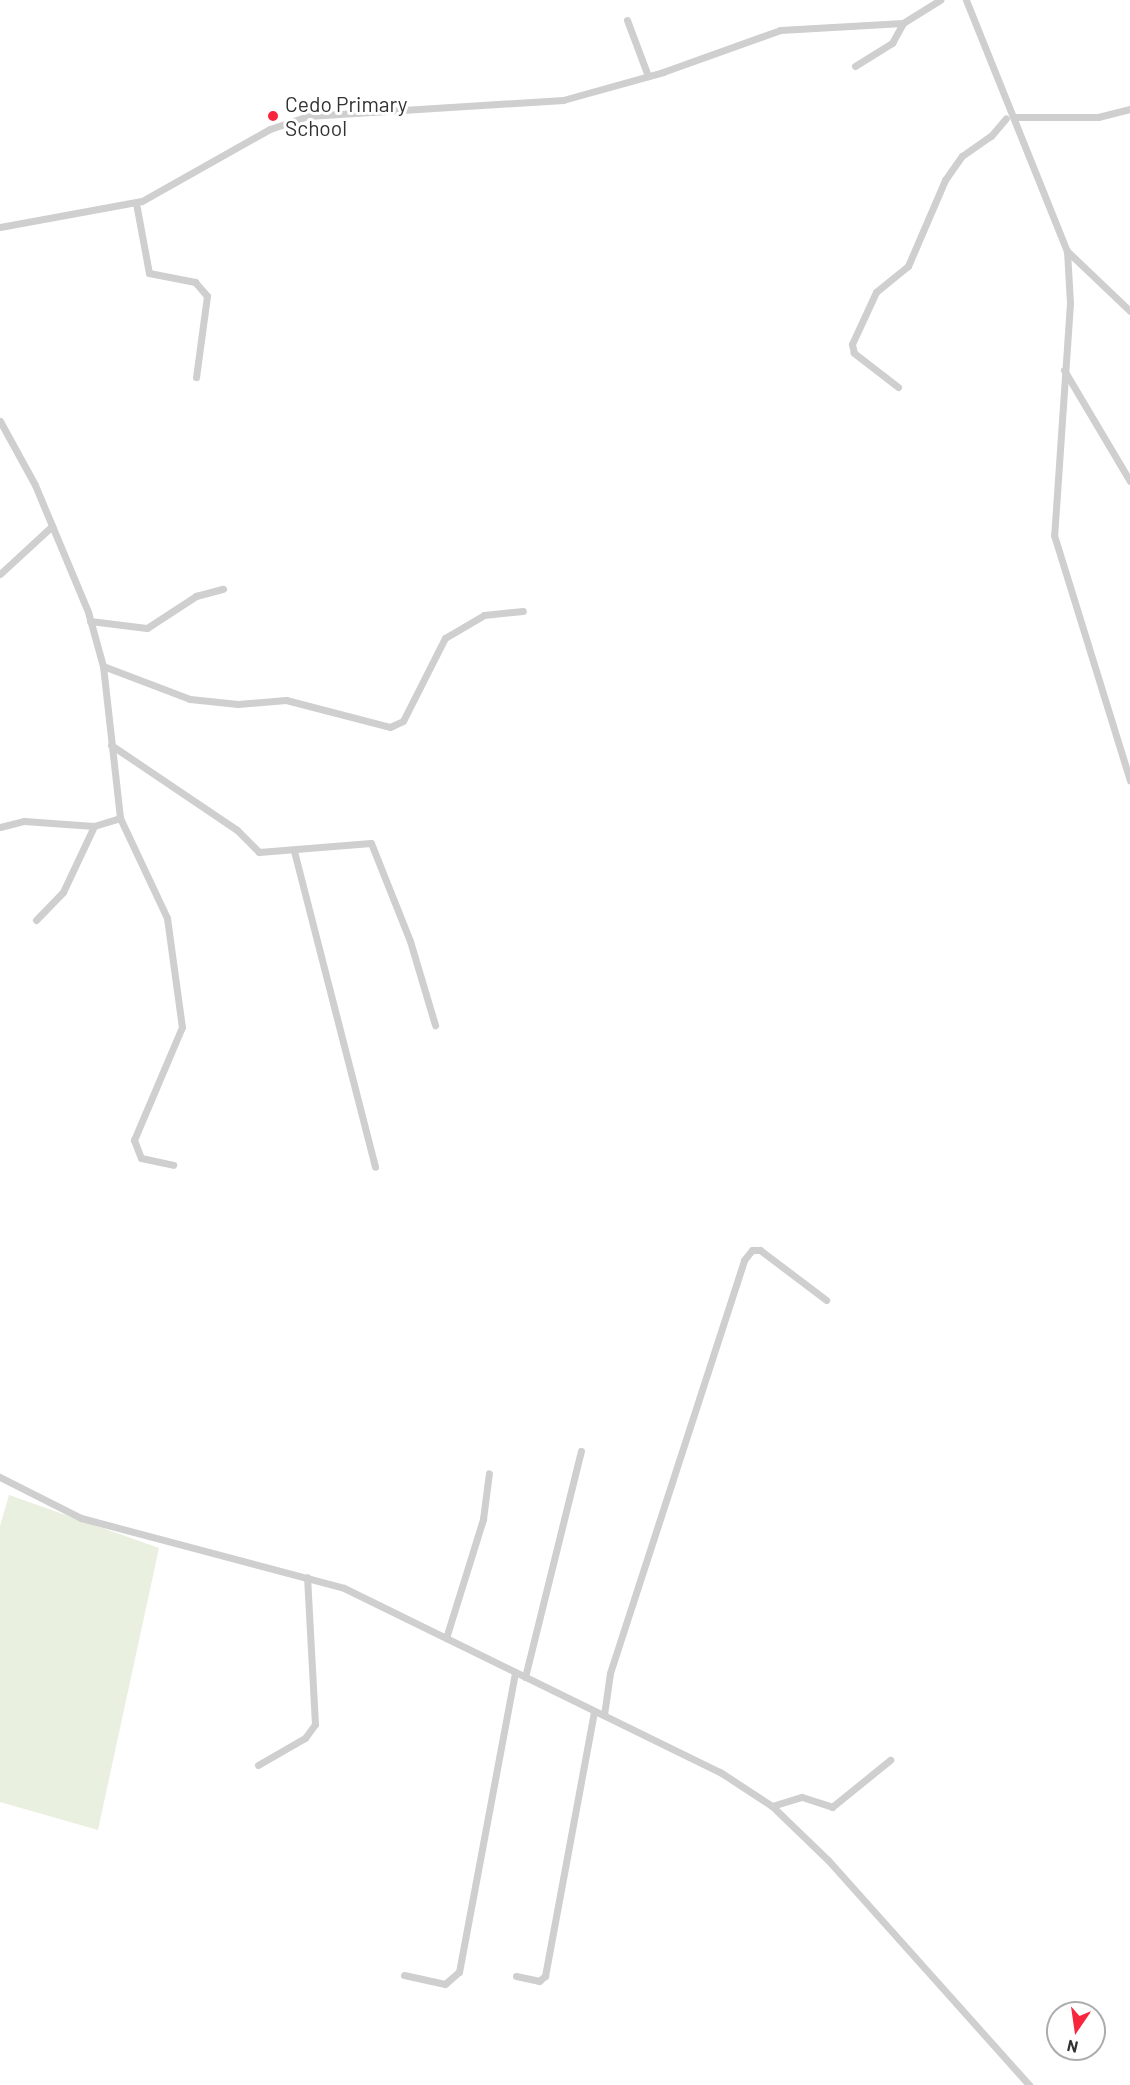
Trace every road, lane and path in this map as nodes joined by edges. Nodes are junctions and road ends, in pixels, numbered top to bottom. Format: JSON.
{"nodes":[{"id":1,"x":940,"y":0,"type":"edge"},
{"id":2,"x":966,"y":0,"type":"edge"},
{"id":3,"x":627,"y":20,"type":"dead end"},
{"id":4,"x":903,"y":22,"type":"junction"},
{"id":5,"x":855,"y":66,"type":"dead end"},
{"id":6,"x":648,"y":76,"type":"junction"},
{"id":7,"x":1130,"y":109,"type":"edge"},
{"id":8,"x":1010,"y":117,"type":"junction"},
{"id":9,"x":136,"y":203,"type":"junction"},
{"id":10,"x":0,"y":227,"type":"edge"},
{"id":11,"x":1067,"y":251,"type":"junction"},
{"id":12,"x":1130,"y":311,"type":"edge"},
{"id":13,"x":1065,"y":370,"type":"junction"},
{"id":14,"x":196,"y":377,"type":"dead end"},
{"id":15,"x":898,"y":387,"type":"dead end"},
{"id":16,"x":0,"y":421,"type":"edge"},
{"id":17,"x":1130,"y":482,"type":"edge"},
{"id":18,"x":52,"y":526,"type":"junction"},
{"id":19,"x":0,"y":574,"type":"edge"},
{"id":20,"x":223,"y":589,"type":"dead end"},
{"id":21,"x":523,"y":610,"type":"dead end"},
{"id":22,"x":90,"y":621,"type":"junction"},
{"id":23,"x":103,"y":666,"type":"junction"},
{"id":24,"x":111,"y":745,"type":"junction"},
{"id":25,"x":1130,"y":781,"type":"edge"},
{"id":26,"x":120,"y":818,"type":"junction"},
{"id":27,"x":94,"y":826,"type":"junction"},
{"id":28,"x":0,"y":827,"type":"edge"},
{"id":29,"x":294,"y":851,"type":"junction"},
{"id":30,"x":36,"y":920,"type":"dead end"},
{"id":31,"x":435,"y":1025,"type":"dead end"},
{"id":32,"x":173,"y":1165,"type":"dead end"},
{"id":33,"x":375,"y":1167,"type":"dead end"},
{"id":34,"x":826,"y":1300,"type":"dead end"},
{"id":35,"x":581,"y":1451,"type":"dead end"},
{"id":36,"x":489,"y":1473,"type":"dead end"},
{"id":37,"x":0,"y":1477,"type":"edge"},
{"id":38,"x":307,"y":1578,"type":"junction"},
{"id":39,"x":446,"y":1638,"type":"junction"},
{"id":40,"x":515,"y":1672,"type":"junction"},
{"id":41,"x":525,"y":1677,"type":"junction"},
{"id":42,"x":594,"y":1711,"type":"junction"},
{"id":43,"x":604,"y":1715,"type":"junction"},
{"id":44,"x":890,"y":1760,"type":"dead end"},
{"id":45,"x":258,"y":1765,"type":"dead end"},
{"id":46,"x":772,"y":1806,"type":"junction"},
{"id":47,"x":404,"y":1975,"type":"dead end"},
{"id":48,"x":516,"y":1976,"type":"dead end"},
{"id":49,"x":1029,"y":2085,"type":"edge"}],
"edges":[{"from":1,"to":4,"type":"street"},
{"from":2,"to":8,"type":"street"},
{"from":3,"to":6,"type":"street"},
{"from":4,"to":5,"type":"street"},
{"from":4,"to":6,"type":"street"},
{"from":6,"to":9,"type":"street"},
{"from":7,"to":8,"type":"street"},
{"from":8,"to":11,"type":"street"},
{"from":8,"to":15,"type":"street"},
{"from":9,"to":10,"type":"street"},
{"from":9,"to":14,"type":"street"},
{"from":11,"to":12,"type":"street"},
{"from":11,"to":13,"type":"street"},
{"from":13,"to":17,"type":"street"},
{"from":13,"to":25,"type":"street"},
{"from":16,"to":18,"type":"street"},
{"from":18,"to":19,"type":"street"},
{"from":18,"to":22,"type":"street"},
{"from":20,"to":22,"type":"street"},
{"from":21,"to":23,"type":"street"},
{"from":22,"to":23,"type":"street"},
{"from":23,"to":24,"type":"street"},
{"from":24,"to":26,"type":"street"},
{"from":24,"to":29,"type":"street"},
{"from":26,"to":27,"type":"street"},
{"from":26,"to":32,"type":"street"},
{"from":27,"to":28,"type":"street"},
{"from":27,"to":30,"type":"street"},
{"from":29,"to":31,"type":"street"},
{"from":29,"to":33,"type":"street"},
{"from":34,"to":43,"type":"street"},
{"from":35,"to":41,"type":"street"},
{"from":36,"to":39,"type":"street"},
{"from":37,"to":38,"type":"street"},
{"from":38,"to":39,"type":"street"},
{"from":38,"to":45,"type":"street"},
{"from":39,"to":40,"type":"street"},
{"from":40,"to":41,"type":"street"},
{"from":40,"to":47,"type":"street"},
{"from":41,"to":42,"type":"street"},
{"from":42,"to":43,"type":"street"},
{"from":42,"to":48,"type":"street"},
{"from":43,"to":46,"type":"street"},
{"from":44,"to":46,"type":"street"},
{"from":46,"to":49,"type":"street"}]}
